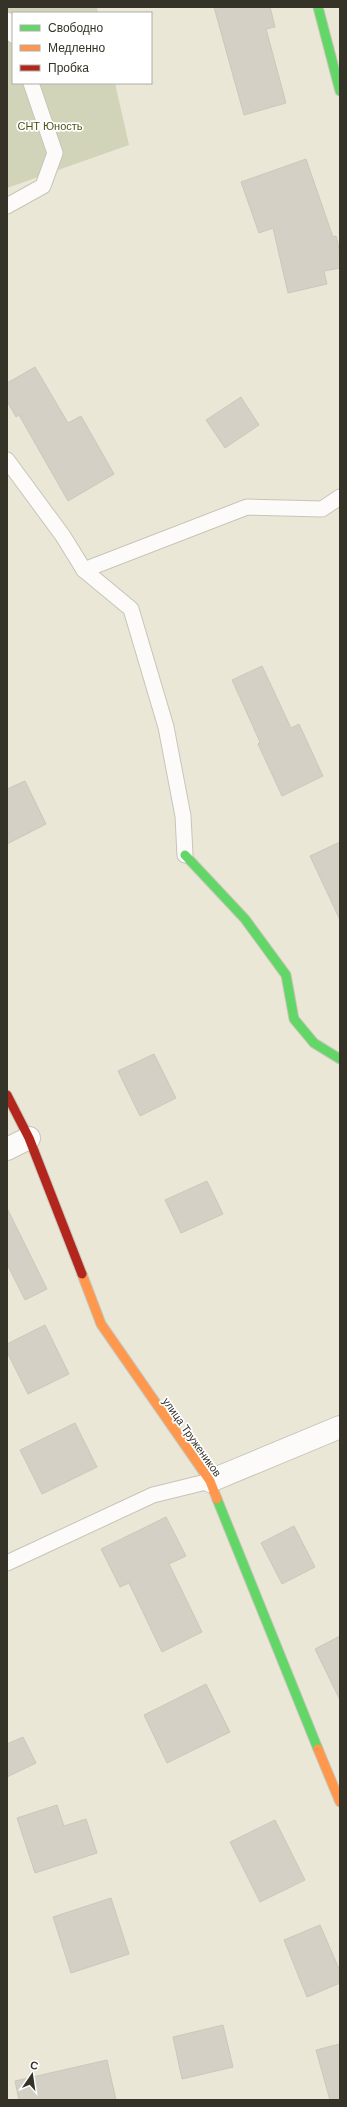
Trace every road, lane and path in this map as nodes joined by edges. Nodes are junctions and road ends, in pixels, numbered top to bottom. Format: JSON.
{"nodes":[{"id":1,"x":318,"y":7,"type":"edge"},
{"id":2,"x":7,"y":20,"type":"edge"},
{"id":3,"x":12,"y":32,"type":"edge"},
{"id":4,"x":31,"y":84,"type":"edge"},
{"id":5,"x":340,"y":91,"type":"edge"},
{"id":6,"x":7,"y":206,"type":"edge"},
{"id":7,"x":7,"y":460,"type":"edge"},
{"id":8,"x":340,"y":497,"type":"edge"},
{"id":9,"x":84,"y":570,"type":"junction"},
{"id":10,"x":185,"y":855,"type":"joint"},
{"id":11,"x":340,"y":1059,"type":"edge"},
{"id":12,"x":7,"y":1095,"type":"edge"},
{"id":13,"x":29,"y":1138,"type":"junction"},
{"id":14,"x":7,"y":1149,"type":"edge"},
{"id":15,"x":340,"y":1427,"type":"edge"},
{"id":16,"x":210,"y":1481,"type":"junction"},
{"id":17,"x":7,"y":1563,"type":"edge"},
{"id":18,"x":340,"y":1802,"type":"edge"}],
"edges":[{"from":1,"to":5,"type":"street"},
{"from":2,"to":3,"type":"lane"},
{"from":4,"to":6,"type":"lane"},
{"from":7,"to":9,"type":"lane"},
{"from":8,"to":9,"type":"lane"},
{"from":9,"to":10,"type":"lane"},
{"from":10,"to":11,"type":"street"},
{"from":12,"to":13,"type":"street","name":"улица Тружеников"},
{"from":13,"to":14,"type":"street"},
{"from":13,"to":16,"type":"street","name":"улица Тружеников"},
{"from":15,"to":16,"type":"street"},
{"from":16,"to":17,"type":"lane"},
{"from":16,"to":18,"type":"street","name":"улица Тружеников"}]}
